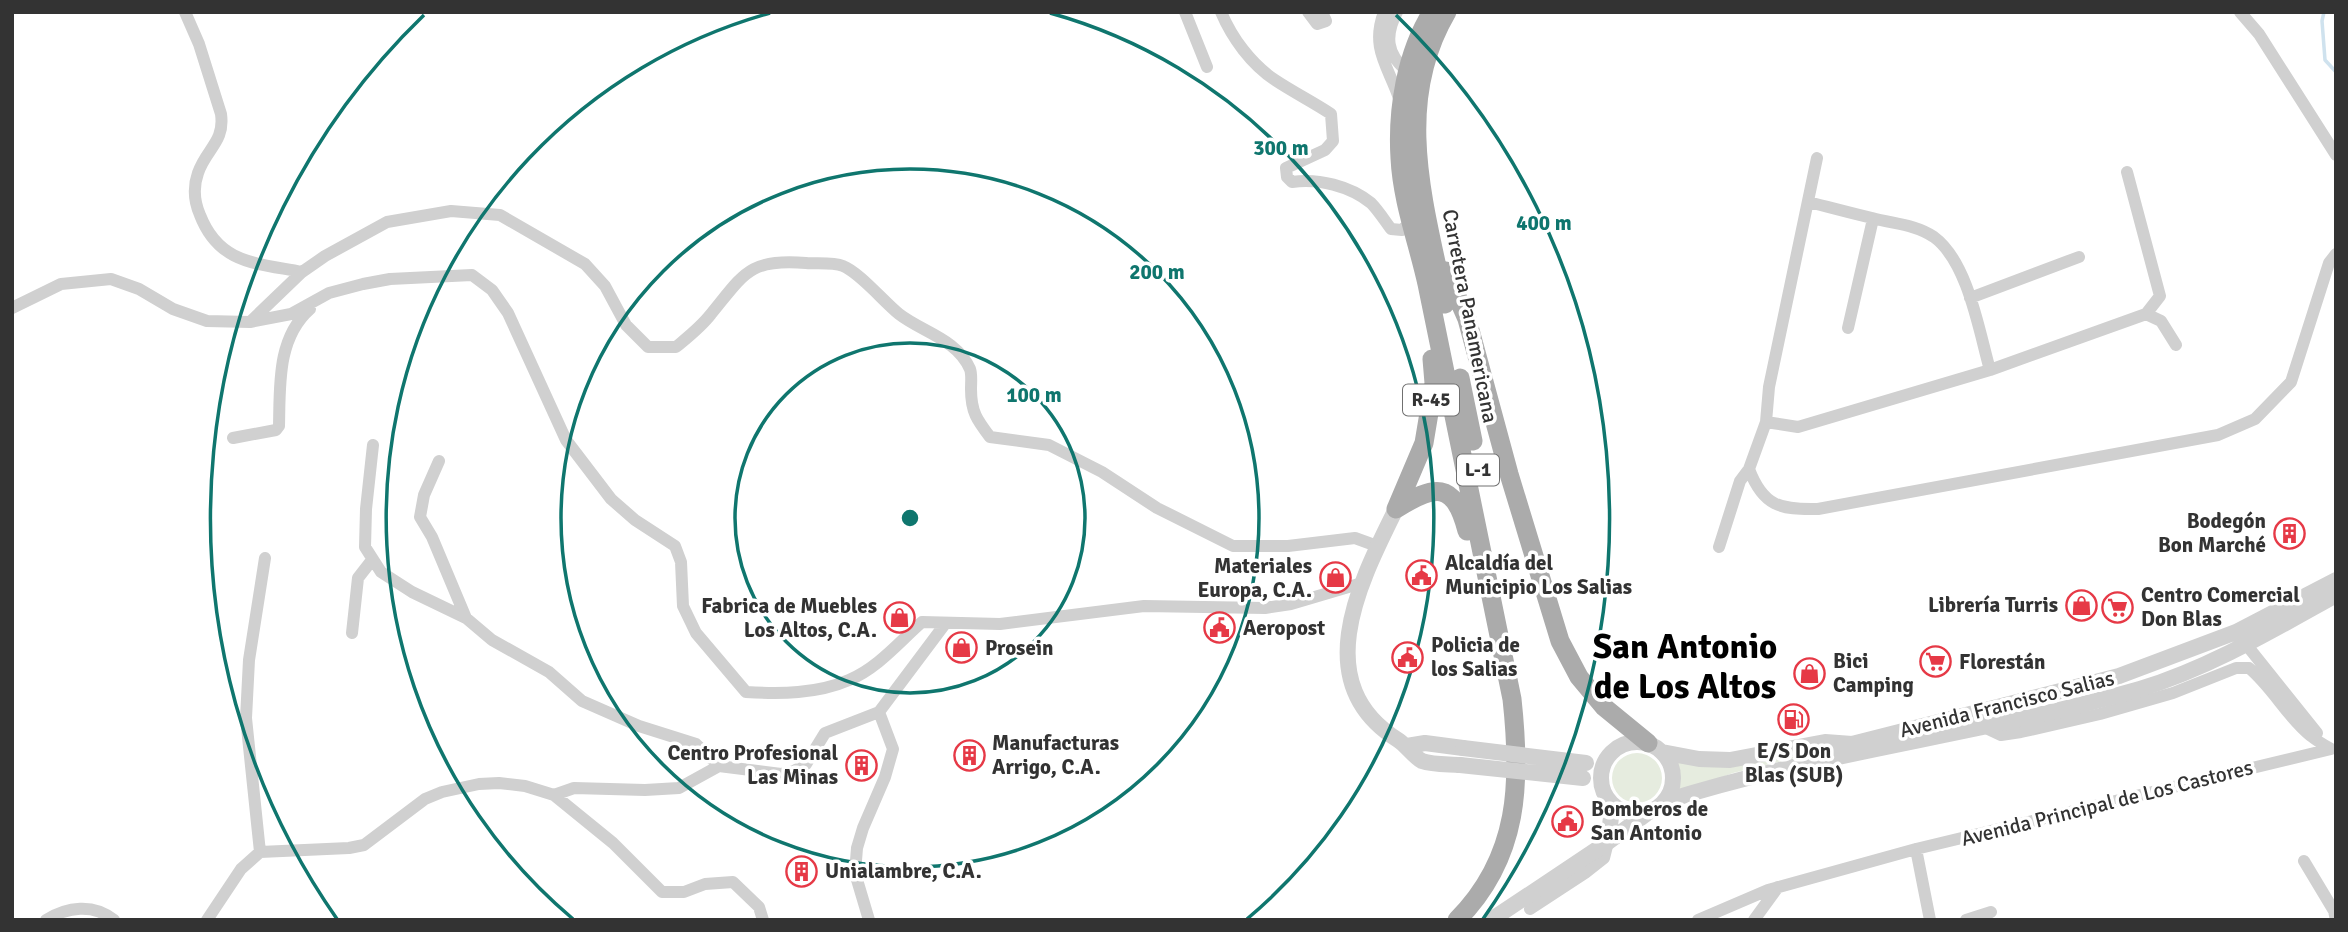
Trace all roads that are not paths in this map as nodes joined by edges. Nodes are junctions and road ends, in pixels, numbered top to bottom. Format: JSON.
{"nodes":[{"id":1,"x":185,"y":12,"type":"edge"},
{"id":2,"x":1185,"y":12,"type":"edge"},
{"id":3,"x":1221,"y":12,"type":"edge"},
{"id":4,"x":1308,"y":12,"type":"edge"},
{"id":5,"x":1322,"y":12,"type":"edge"},
{"id":6,"x":1384,"y":12,"type":"edge"},
{"id":7,"x":1397,"y":12,"type":"edge"},
{"id":8,"x":1432,"y":12,"type":"edge"},
{"id":9,"x":1447,"y":12,"type":"edge"},
{"id":10,"x":2240,"y":12,"type":"edge"},
{"id":11,"x":1207,"y":67,"type":"dead end"},
{"id":12,"x":1407,"y":71,"type":"junction"},
{"id":13,"x":1402,"y":107,"type":"junction"},
{"id":14,"x":2336,"y":155,"type":"edge"},
{"id":15,"x":1817,"y":158,"type":"dead end"},
{"id":16,"x":2127,"y":172,"type":"dead end"},
{"id":17,"x":1808,"y":202,"type":"junction"},
{"id":18,"x":1873,"y":219,"type":"junction"},
{"id":19,"x":1411,"y":222,"type":"junction"},
{"id":20,"x":1431,"y":234,"type":"junction"},
{"id":21,"x":2336,"y":254,"type":"edge"},
{"id":22,"x":2079,"y":257,"type":"dead end"},
{"id":23,"x":302,"y":272,"type":"junction"},
{"id":24,"x":1427,"y":285,"type":"junction"},
{"id":25,"x":329,"y":293,"type":"junction"},
{"id":26,"x":1970,"y":298,"type":"junction"},
{"id":27,"x":12,"y":307,"type":"edge"},
{"id":28,"x":2146,"y":314,"type":"junction"},
{"id":29,"x":250,"y":322,"type":"junction"},
{"id":30,"x":1847,"y":328,"type":"dead end"},
{"id":31,"x":2176,"y":345,"type":"dead end"},
{"id":32,"x":1990,"y":370,"type":"junction"},
{"id":33,"x":1766,"y":422,"type":"junction"},
{"id":34,"x":233,"y":438,"type":"dead end"},
{"id":35,"x":373,"y":445,"type":"dead end"},
{"id":36,"x":439,"y":461,"type":"dead end"},
{"id":37,"x":1749,"y":469,"type":"junction"},
{"id":38,"x":1396,"y":509,"type":"junction"},
{"id":39,"x":1377,"y":546,"type":"junction"},
{"id":40,"x":1719,"y":547,"type":"dead end"},
{"id":41,"x":265,"y":558,"type":"dead end"},
{"id":42,"x":372,"y":560,"type":"junction"},
{"id":43,"x":2336,"y":580,"type":"edge"},
{"id":44,"x":1488,"y":581,"type":"junction"},
{"id":45,"x":1362,"y":583,"type":"junction"},
{"id":46,"x":2336,"y":596,"type":"edge"},
{"id":47,"x":466,"y":618,"type":"junction"},
{"id":48,"x":945,"y":624,"type":"junction"},
{"id":49,"x":352,"y":633,"type":"dead end"},
{"id":50,"x":2241,"y":639,"type":"junction"},
{"id":51,"x":878,"y":712,"type":"junction"},
{"id":52,"x":1984,"y":727,"type":"junction"},
{"id":53,"x":1407,"y":746,"type":"junction"},
{"id":54,"x":1655,"y":747,"type":"junction"},
{"id":55,"x":2333,"y":752,"type":"edge"},
{"id":56,"x":1608,"y":756,"type":"junction"},
{"id":57,"x":719,"y":766,"type":"junction"},
{"id":58,"x":1584,"y":770,"type":"junction"},
{"id":59,"x":1600,"y":783,"type":"junction"},
{"id":60,"x":554,"y":795,"type":"junction"},
{"id":61,"x":1666,"y":801,"type":"junction"},
{"id":62,"x":1608,"y":802,"type":"junction"},
{"id":63,"x":1646,"y":814,"type":"junction"},
{"id":64,"x":1608,"y":842,"type":"junction"},
{"id":65,"x":1916,"y":849,"type":"junction"},
{"id":66,"x":260,"y":852,"type":"junction"},
{"id":67,"x":2304,"y":861,"type":"dead end"},
{"id":68,"x":1778,"y":887,"type":"junction"},
{"id":69,"x":1529,"y":910,"type":"edge"},
{"id":70,"x":1991,"y":912,"type":"dead end"},
{"id":71,"x":46,"y":920,"type":"edge"},
{"id":72,"x":114,"y":920,"type":"edge"},
{"id":73,"x":207,"y":920,"type":"edge"},
{"id":74,"x":763,"y":920,"type":"edge"},
{"id":75,"x":869,"y":920,"type":"edge"},
{"id":76,"x":1457,"y":920,"type":"edge"},
{"id":77,"x":1471,"y":920,"type":"edge"},
{"id":78,"x":1491,"y":920,"type":"edge"},
{"id":79,"x":1698,"y":920,"type":"edge"},
{"id":80,"x":1754,"y":920,"type":"edge"},
{"id":81,"x":1930,"y":920,"type":"edge"},
{"id":82,"x":1966,"y":920,"type":"edge"},
{"id":83,"x":2336,"y":920,"type":"edge"}],
"edges":[{"from":1,"to":23,"type":"street"},
{"from":2,"to":11,"type":"street"},
{"from":3,"to":19,"type":"street"},
{"from":4,"to":5,"type":"street"},
{"from":6,"to":13,"type":"street"},
{"from":7,"to":12,"type":"street"},
{"from":8,"to":12,"type":"main road","name":"Carretera Panamericana","number":"L-1"},
{"from":9,"to":20,"type":"main road","name":"Carretera Panamericana","number":"L-1"},
{"from":10,"to":14,"type":"street"},
{"from":12,"to":13,"type":"main road","name":"Carretera Panamericana","number":"L-1"},
{"from":13,"to":19,"type":"main road","name":"Carretera Panamericana","number":"L-1"},
{"from":15,"to":17,"type":"street"},
{"from":16,"to":28,"type":"street"},
{"from":17,"to":18,"type":"street"},
{"from":17,"to":33,"type":"street"},
{"from":18,"to":26,"type":"street"},
{"from":18,"to":30,"type":"street"},
{"from":19,"to":24,"type":"main road","name":"Carretera Panamericana","number":"L-1"},
{"from":20,"to":54,"type":"main road"},
{"from":20,"to":77,"type":"main road","name":"Carretera Panamericana","number":"L-1"},
{"from":21,"to":37,"type":"street"},
{"from":22,"to":26,"type":"street"},
{"from":23,"to":29,"type":"street"},
{"from":23,"to":39,"type":"street"},
{"from":24,"to":38,"type":"main road","number":"R-45"},
{"from":24,"to":44,"type":"main road","name":"Carretera Panamericana","number":"L-1"},
{"from":25,"to":29,"type":"street"},
{"from":25,"to":34,"type":"street"},
{"from":25,"to":48,"type":"street"},
{"from":26,"to":32,"type":"street"},
{"from":27,"to":29,"type":"street"},
{"from":28,"to":31,"type":"street"},
{"from":28,"to":32,"type":"street"},
{"from":32,"to":33,"type":"street"},
{"from":33,"to":37,"type":"street"},
{"from":35,"to":42,"type":"street"},
{"from":36,"to":47,"type":"street"},
{"from":37,"to":40,"type":"street"},
{"from":38,"to":39,"type":"street","number":"R-45"},
{"from":38,"to":44,"type":"main road","number":"L-1"},
{"from":39,"to":45,"type":"street","number":"R-45"},
{"from":41,"to":66,"type":"street"},
{"from":42,"to":47,"type":"street"},
{"from":42,"to":49,"type":"street"},
{"from":43,"to":50,"type":"street","name":"Avenida Francisco Salias","number":"R-45"},
{"from":44,"to":76,"type":"main road","name":"Carretera Panamericana","number":"L-1"},
{"from":45,"to":48,"type":"street"},
{"from":45,"to":53,"type":"street","number":"R-45"},
{"from":46,"to":50,"type":"street","name":"Avenida Francisco Salias","number":"R-45"},
{"from":47,"to":57,"type":"street"},
{"from":48,"to":51,"type":"street"},
{"from":50,"to":52,"type":"street","name":"Avenida Francisco Salias","number":"R-45"},
{"from":50,"to":54,"type":"street","name":"Avenida Francisco Salias","number":"R-45"},
{"from":50,"to":55,"type":"street"},
{"from":51,"to":57,"type":"street"},
{"from":51,"to":75,"type":"street"},
{"from":52,"to":55,"type":"street"},
{"from":52,"to":61,"type":"street","name":"Avenida Francisco Salias","number":"R-45"},
{"from":53,"to":58,"type":"street","number":"R-45","bridge":true},
{"from":53,"to":58,"type":"street","number":"R-45","bridge":true},
{"from":54,"to":56,"type":"street","number":"R-45"},
{"from":54,"to":61,"type":"street"},
{"from":55,"to":65,"type":"street","name":"Avenida Principal de Los Castores"},
{"from":56,"to":58,"type":"street","number":"R-45"},
{"from":56,"to":59,"type":"street"},
{"from":57,"to":60,"type":"street"},
{"from":58,"to":59,"type":"street","number":"R-45"},
{"from":59,"to":62,"type":"street"},
{"from":60,"to":66,"type":"street"},
{"from":60,"to":74,"type":"street"},
{"from":61,"to":63,"type":"street","number":"R-45"},
{"from":62,"to":63,"type":"street"},
{"from":62,"to":64,"type":"street"},
{"from":63,"to":64,"type":"street","number":"R-45"},
{"from":64,"to":69,"type":"street","number":"R-45"},
{"from":65,"to":68,"type":"street","name":"Avenida Principal de Los Castores"},
{"from":65,"to":81,"type":"street"},
{"from":66,"to":73,"type":"street"},
{"from":67,"to":83,"type":"street"},
{"from":68,"to":79,"type":"street","name":"Avenida Principal de Los Castores"},
{"from":68,"to":80,"type":"street"},
{"from":69,"to":78,"type":"street","number":"R-45"},
{"from":70,"to":82,"type":"street"},
{"from":71,"to":72,"type":"street"}]}
